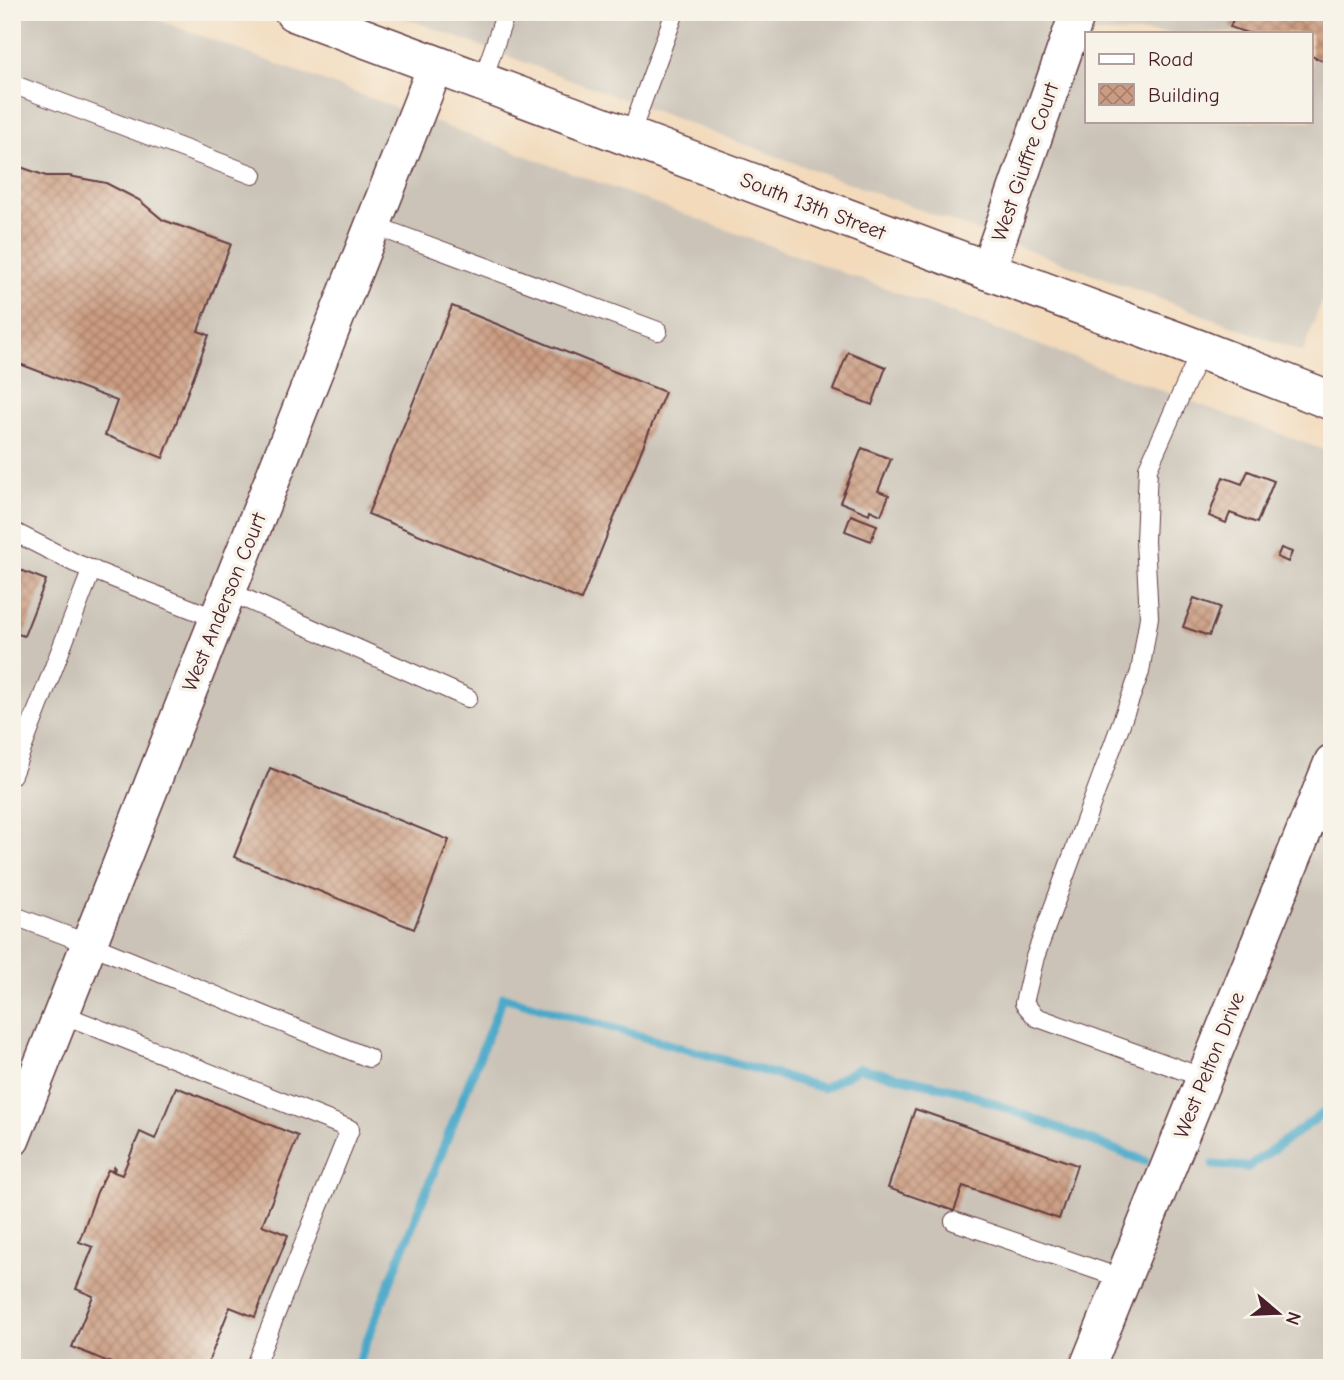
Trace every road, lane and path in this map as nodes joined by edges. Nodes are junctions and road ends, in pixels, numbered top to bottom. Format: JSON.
{"nodes":[{"id":1,"x":293,"y":12,"type":"edge"},
{"id":2,"x":506,"y":12,"type":"edge"},
{"id":3,"x":675,"y":12,"type":"edge"},
{"id":4,"x":1078,"y":12,"type":"edge"},
{"id":5,"x":436,"y":65,"type":"junction"},
{"id":6,"x":482,"y":82,"type":"junction"},
{"id":7,"x":12,"y":84,"type":"edge"},
{"id":8,"x":629,"y":138,"type":"junction"},
{"id":9,"x":253,"y":175,"type":"dead end"},
{"id":10,"x":373,"y":225,"type":"junction"},
{"id":11,"x":987,"y":271,"type":"junction"},
{"id":12,"x":658,"y":331,"type":"dead end"},
{"id":13,"x":1201,"y":350,"type":"junction"},
{"id":14,"x":1332,"y":401,"type":"edge"},
{"id":15,"x":12,"y":531,"type":"edge"},
{"id":16,"x":92,"y":569,"type":"junction"},
{"id":17,"x":223,"y":604,"type":"junction"},
{"id":18,"x":468,"y":698,"type":"dead end"},
{"id":19,"x":1332,"y":762,"type":"edge"},
{"id":20,"x":12,"y":775,"type":"edge"},
{"id":21,"x":12,"y":915,"type":"edge"},
{"id":22,"x":89,"y":944,"type":"junction"},
{"id":23,"x":62,"y":1014,"type":"junction"},
{"id":24,"x":369,"y":1058,"type":"dead end"},
{"id":25,"x":1204,"y":1078,"type":"junction"},
{"id":26,"x":12,"y":1139,"type":"edge"},
{"id":27,"x":954,"y":1221,"type":"dead end"},
{"id":28,"x":1123,"y":1279,"type":"junction"},
{"id":29,"x":254,"y":1368,"type":"edge"},
{"id":30,"x":1087,"y":1368,"type":"edge"}],
"edges":[{"from":1,"to":5,"type":"street","name":"South 13th Street"},
{"from":2,"to":6,"type":"lane"},
{"from":3,"to":8,"type":"lane"},
{"from":4,"to":11,"type":"street","name":"West Giuffre Court"},
{"from":5,"to":6,"type":"street","name":"South 13th Street"},
{"from":5,"to":10,"type":"street","name":"West Anderson Court"},
{"from":6,"to":8,"type":"street","name":"South 13th Street"},
{"from":7,"to":9,"type":"lane"},
{"from":8,"to":11,"type":"street","name":"South 13th Street"},
{"from":10,"to":12,"type":"lane"},
{"from":10,"to":17,"type":"street","name":"West Anderson Court"},
{"from":11,"to":13,"type":"street","name":"South 13th Street"},
{"from":13,"to":14,"type":"street","name":"South 13th Street"},
{"from":13,"to":25,"type":"lane"},
{"from":15,"to":16,"type":"lane"},
{"from":16,"to":17,"type":"lane"},
{"from":16,"to":20,"type":"lane"},
{"from":17,"to":18,"type":"lane"},
{"from":17,"to":22,"type":"street","name":"West Anderson Court"},
{"from":19,"to":25,"type":"street","name":"West Pelton Drive"},
{"from":21,"to":22,"type":"lane"},
{"from":22,"to":23,"type":"street","name":"West Anderson Court"},
{"from":22,"to":24,"type":"lane"},
{"from":23,"to":26,"type":"street","name":"West Anderson Court"},
{"from":23,"to":29,"type":"lane"},
{"from":25,"to":28,"type":"street","name":"West Pelton Drive"},
{"from":27,"to":28,"type":"lane"},
{"from":28,"to":30,"type":"street","name":"West Pelton Drive"}]}
